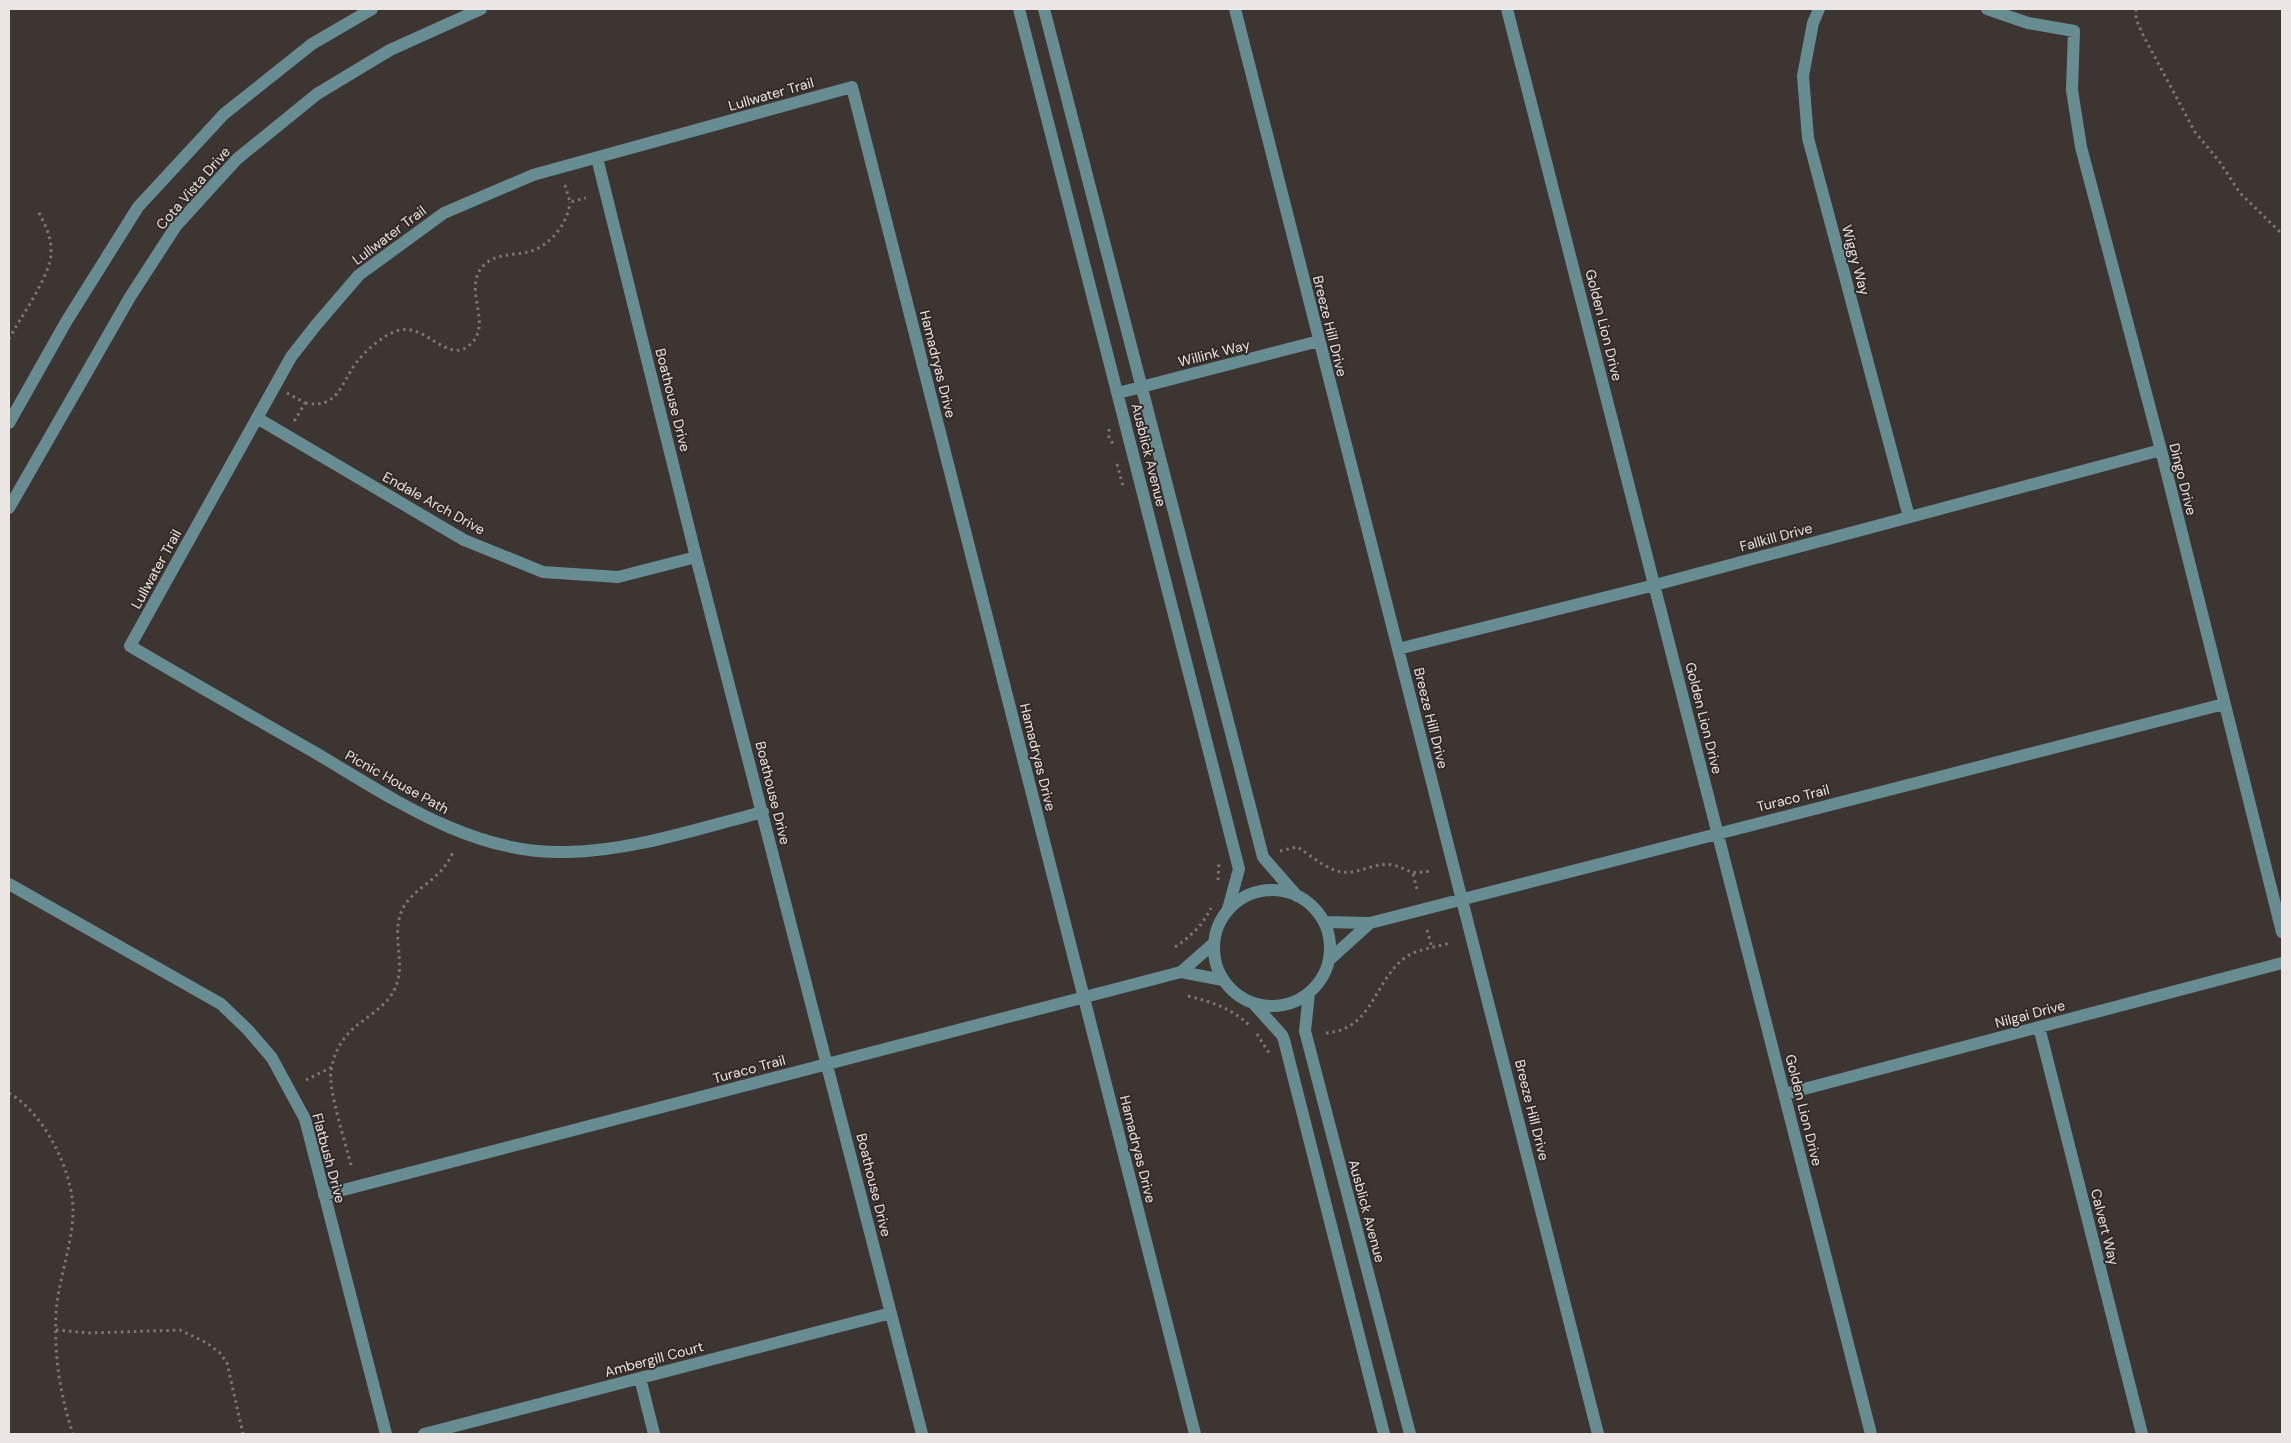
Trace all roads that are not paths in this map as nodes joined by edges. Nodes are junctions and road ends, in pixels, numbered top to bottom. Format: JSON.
{"nodes":[{"id":1,"x":372,"y":9,"type":"edge"},
{"id":2,"x":481,"y":9,"type":"edge"},
{"id":3,"x":1019,"y":9,"type":"edge"},
{"id":4,"x":1044,"y":9,"type":"edge"},
{"id":5,"x":1235,"y":9,"type":"edge"},
{"id":6,"x":1507,"y":9,"type":"edge"},
{"id":7,"x":1819,"y":9,"type":"edge"},
{"id":8,"x":1987,"y":9,"type":"edge"},
{"id":9,"x":852,"y":86,"type":"joint"},
{"id":10,"x":596,"y":158,"type":"junction"},
{"id":11,"x":1318,"y":341,"type":"junction"},
{"id":12,"x":1142,"y":387,"type":"junction"},
{"id":13,"x":1118,"y":393,"type":"junction"},
{"id":14,"x":257,"y":418,"type":"junction"},
{"id":15,"x":9,"y":423,"type":"edge"},
{"id":16,"x":2161,"y":450,"type":"junction"},
{"id":17,"x":9,"y":508,"type":"edge"},
{"id":18,"x":1909,"y":517,"type":"junction"},
{"id":19,"x":696,"y":556,"type":"junction"},
{"id":20,"x":1655,"y":585,"type":"junction"},
{"id":21,"x":130,"y":646,"type":"joint"},
{"id":22,"x":1398,"y":649,"type":"junction"},
{"id":23,"x":2224,"y":704,"type":"junction"},
{"id":24,"x":763,"y":812,"type":"junction"},
{"id":25,"x":1718,"y":833,"type":"junction"},
{"id":26,"x":9,"y":884,"type":"edge"},
{"id":27,"x":1298,"y":896,"type":"junction"},
{"id":28,"x":1463,"y":899,"type":"junction"},
{"id":29,"x":1228,"y":909,"type":"junction"},
{"id":30,"x":1324,"y":922,"type":"junction"},
{"id":31,"x":1370,"y":922,"type":"junction"},
{"id":32,"x":2282,"y":932,"type":"edge"},
{"id":33,"x":1214,"y":943,"type":"junction"},
{"id":34,"x":1329,"y":960,"type":"junction"},
{"id":35,"x":2282,"y":963,"type":"edge"},
{"id":36,"x":1181,"y":972,"type":"junction"},
{"id":37,"x":1223,"y":980,"type":"junction"},
{"id":38,"x":1310,"y":994,"type":"junction"},
{"id":39,"x":1084,"y":997,"type":"junction"},
{"id":40,"x":1254,"y":1004,"type":"junction"},
{"id":41,"x":2039,"y":1027,"type":"junction"},
{"id":42,"x":827,"y":1064,"type":"junction"},
{"id":43,"x":1784,"y":1094,"type":"junction"},
{"id":44,"x":324,"y":1195,"type":"junction"},
{"id":45,"x":891,"y":1313,"type":"junction"},
{"id":46,"x":640,"y":1378,"type":"junction"},
{"id":47,"x":386,"y":1434,"type":"edge"},
{"id":48,"x":424,"y":1434,"type":"edge"},
{"id":49,"x":654,"y":1434,"type":"edge"},
{"id":50,"x":922,"y":1434,"type":"edge"},
{"id":51,"x":1195,"y":1434,"type":"edge"},
{"id":52,"x":1384,"y":1434,"type":"edge"},
{"id":53,"x":1410,"y":1434,"type":"edge"},
{"id":54,"x":1598,"y":1434,"type":"edge"},
{"id":55,"x":1871,"y":1434,"type":"edge"},
{"id":56,"x":2142,"y":1434,"type":"edge"}],
"edges":[{"from":1,"to":15,"type":"street","name":"Cota Vista Drive"},
{"from":2,"to":17,"type":"street","name":"Cota Vista Drive"},
{"from":3,"to":13,"type":"street","name":"Ausblick Avenue"},
{"from":4,"to":12,"type":"street","name":"Ausblick Avenue"},
{"from":5,"to":11,"type":"street","name":"Breeze Hill Drive"},
{"from":6,"to":20,"type":"street","name":"Golden Lion Drive"},
{"from":7,"to":18,"type":"street","name":"Wiggy Way"},
{"from":8,"to":16,"type":"street","name":"Dingo Drive"},
{"from":9,"to":10,"type":"street","name":"Lullwater Trail"},
{"from":9,"to":39,"type":"street","name":"Hamadryas Drive"},
{"from":10,"to":14,"type":"street","name":"Lullwater Trail"},
{"from":10,"to":19,"type":"street","name":"Boathouse Drive"},
{"from":11,"to":12,"type":"street","name":"Willink Way"},
{"from":11,"to":22,"type":"street","name":"Breeze Hill Drive"},
{"from":12,"to":13,"type":"street","name":"Willink Way"},
{"from":12,"to":27,"type":"street","name":"Ausblick Avenue"},
{"from":13,"to":29,"type":"street","name":"Ausblick Avenue"},
{"from":14,"to":19,"type":"street","name":"Endale Arch Drive"},
{"from":14,"to":21,"type":"street","name":"Lullwater Trail"},
{"from":16,"to":18,"type":"street","name":"Fallkill Drive"},
{"from":16,"to":23,"type":"street","name":"Dingo Drive"},
{"from":18,"to":20,"type":"street","name":"Fallkill Drive"},
{"from":19,"to":24,"type":"street","name":"Boathouse Drive"},
{"from":20,"to":22,"type":"street","name":"Fallkill Drive"},
{"from":20,"to":25,"type":"street","name":"Golden Lion Drive"},
{"from":21,"to":24,"type":"street","name":"Picnic House Path"},
{"from":22,"to":28,"type":"street","name":"Breeze Hill Drive"},
{"from":23,"to":25,"type":"street","name":"Turaco Trail"},
{"from":23,"to":32,"type":"street","name":"Dingo Drive"},
{"from":24,"to":42,"type":"street","name":"Boathouse Drive"},
{"from":25,"to":28,"type":"street","name":"Turaco Trail"},
{"from":25,"to":43,"type":"street","name":"Golden Lion Drive"},
{"from":26,"to":44,"type":"street","name":"Flatbush Drive"},
{"from":27,"to":29,"type":"street"},
{"from":27,"to":30,"type":"street"},
{"from":28,"to":31,"type":"street","name":"Turaco Trail"},
{"from":28,"to":54,"type":"street","name":"Breeze Hill Drive"},
{"from":29,"to":33,"type":"street"},
{"from":30,"to":31,"type":"street","name":"Turaco Trail"},
{"from":30,"to":34,"type":"street"},
{"from":31,"to":34,"type":"street","name":"Turaco Trail"},
{"from":33,"to":36,"type":"street","name":"Turaco Trail"},
{"from":33,"to":37,"type":"street"},
{"from":34,"to":38,"type":"street"},
{"from":35,"to":41,"type":"street","name":"Nilgai Drive"},
{"from":36,"to":37,"type":"street","name":"Turaco Trail"},
{"from":36,"to":39,"type":"street","name":"Turaco Trail"},
{"from":37,"to":40,"type":"street"},
{"from":38,"to":40,"type":"street"},
{"from":38,"to":53,"type":"street","name":"Ausblick Avenue"},
{"from":39,"to":42,"type":"street","name":"Turaco Trail"},
{"from":39,"to":51,"type":"street","name":"Hamadryas Drive"},
{"from":40,"to":52,"type":"street"},
{"from":41,"to":43,"type":"street","name":"Nilgai Drive"},
{"from":41,"to":56,"type":"street","name":"Calvert Way"},
{"from":42,"to":44,"type":"street","name":"Turaco Trail"},
{"from":42,"to":45,"type":"street","name":"Boathouse Drive"},
{"from":43,"to":55,"type":"street","name":"Golden Lion Drive"},
{"from":44,"to":47,"type":"street","name":"Flatbush Drive"},
{"from":45,"to":46,"type":"street","name":"Ambergill Court"},
{"from":45,"to":50,"type":"street","name":"Boathouse Drive"},
{"from":46,"to":48,"type":"street","name":"Ambergill Court"},
{"from":46,"to":49,"type":"street"}]}
